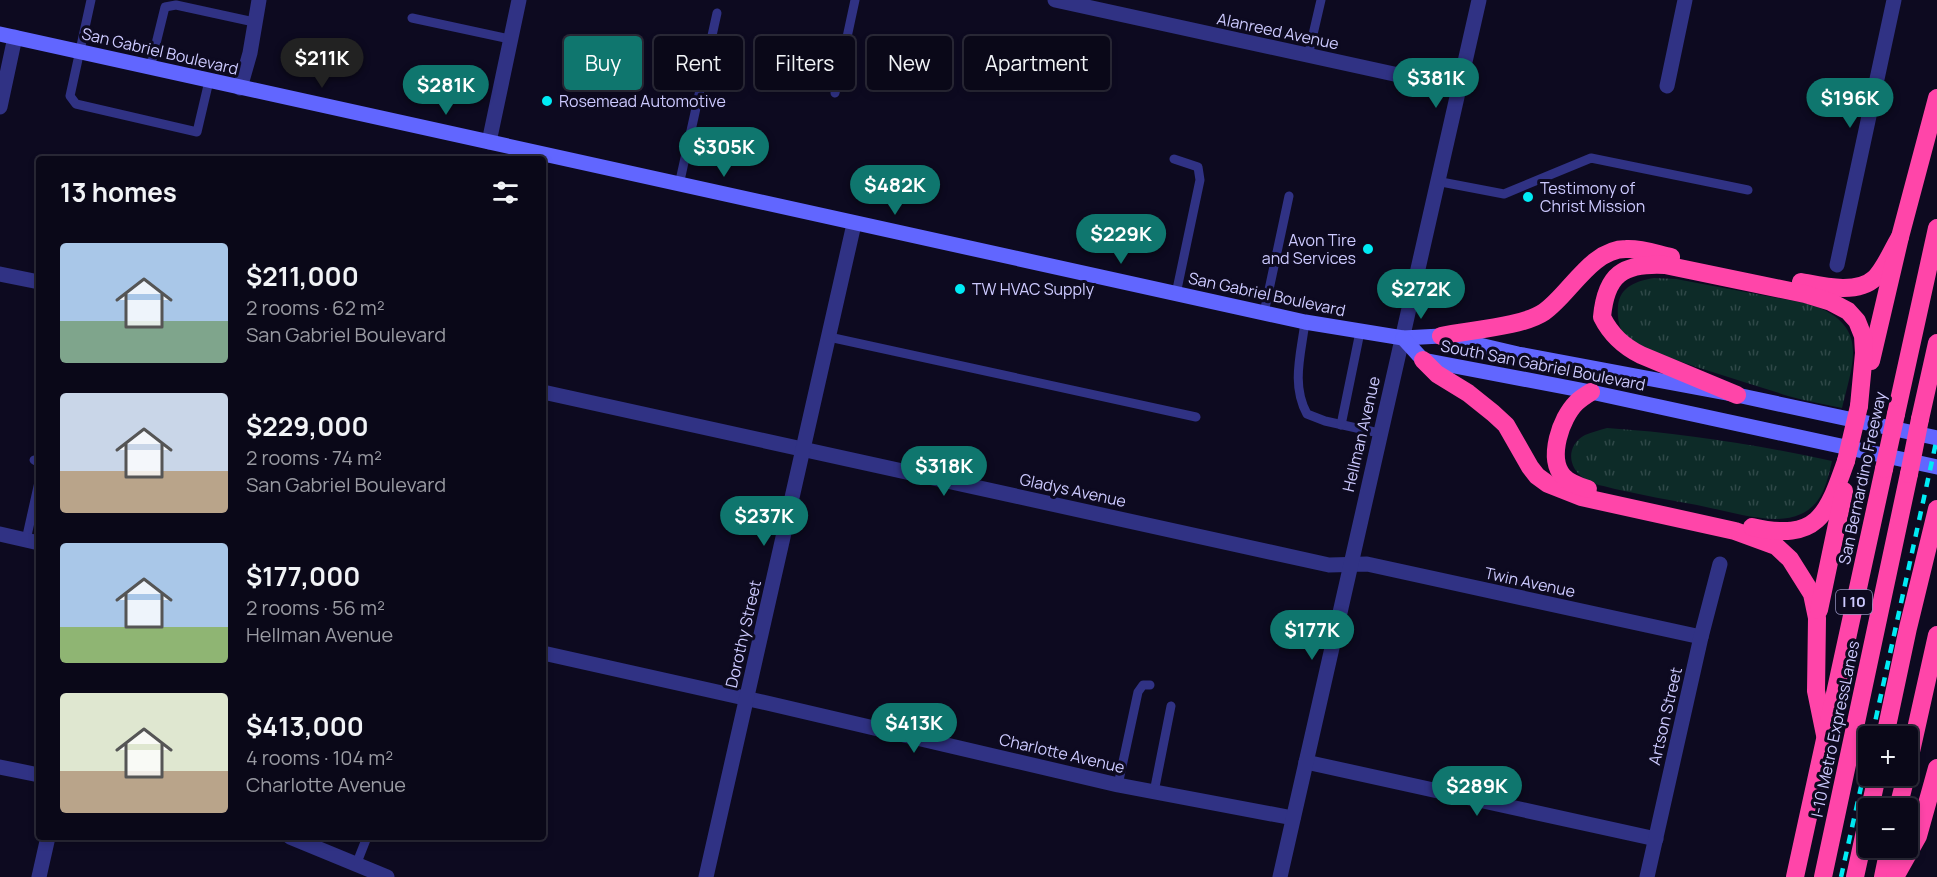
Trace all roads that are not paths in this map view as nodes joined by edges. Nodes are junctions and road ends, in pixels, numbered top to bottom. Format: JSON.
{"nodes":[{"id":1,"x":91,"y":0,"type":"edge"},
{"id":2,"x":259,"y":0,"type":"edge"},
{"id":3,"x":519,"y":0,"type":"edge"},
{"id":4,"x":855,"y":0,"type":"edge"},
{"id":5,"x":1055,"y":0,"type":"edge"},
{"id":6,"x":1321,"y":0,"type":"edge"},
{"id":7,"x":1479,"y":0,"type":"edge"},
{"id":8,"x":1686,"y":0,"type":"edge"},
{"id":9,"x":1894,"y":0,"type":"edge"},
{"id":10,"x":717,"y":13,"type":"dead end"},
{"id":11,"x":412,"y":18,"type":"dead end"},
{"id":12,"x":254,"y":22,"type":"junction"},
{"id":13,"x":8,"y":36,"type":"edge"},
{"id":14,"x":510,"y":39,"type":"junction"},
{"id":15,"x":80,"y":52,"type":"junction"},
{"id":16,"x":1308,"y":56,"type":"junction"},
{"id":17,"x":150,"y":68,"type":"junction"},
{"id":18,"x":209,"y":81,"type":"junction"},
{"id":19,"x":1666,"y":86,"type":"dead end"},
{"id":20,"x":240,"y":88,"type":"junction"},
{"id":21,"x":1458,"y":88,"type":"junction"},
{"id":22,"x":835,"y":93,"type":"dead end"},
{"id":23,"x":1937,"y":98,"type":"edge"},
{"id":24,"x":0,"y":107,"type":"edge"},
{"id":25,"x":489,"y":142,"type":"junction"},
{"id":26,"x":1174,"y":159,"type":"dead end"},
{"id":27,"x":1436,"y":181,"type":"junction"},
{"id":28,"x":679,"y":185,"type":"junction"},
{"id":29,"x":1748,"y":190,"type":"dead end"},
{"id":30,"x":1289,"y":196,"type":"dead end"},
{"id":31,"x":854,"y":224,"type":"junction"},
{"id":32,"x":1937,"y":228,"type":"edge"},
{"id":33,"x":1900,"y":237,"type":"junction"},
{"id":34,"x":1837,"y":265,"type":"dead end"},
{"id":35,"x":0,"y":274,"type":"edge"},
{"id":36,"x":36,"y":281,"type":"edge"},
{"id":37,"x":1176,"y":294,"type":"junction"},
{"id":38,"x":1264,"y":313,"type":"junction"},
{"id":39,"x":1305,"y":322,"type":"junction"},
{"id":40,"x":1360,"y":332,"type":"junction"},
{"id":41,"x":1441,"y":336,"type":"junction"},
{"id":42,"x":828,"y":337,"type":"junction"},
{"id":43,"x":1403,"y":338,"type":"junction"},
{"id":44,"x":1937,"y":343,"type":"edge"},
{"id":45,"x":1423,"y":360,"type":"junction"},
{"id":46,"x":1591,"y":392,"type":"junction"},
{"id":47,"x":546,"y":393,"type":"edge"},
{"id":48,"x":1737,"y":395,"type":"junction"},
{"id":49,"x":1859,"y":406,"type":"junction"},
{"id":50,"x":1196,"y":417,"type":"dead end"},
{"id":51,"x":1341,"y":425,"type":"junction"},
{"id":52,"x":1379,"y":433,"type":"junction"},
{"id":53,"x":1937,"y":438,"type":"edge"},
{"id":54,"x":803,"y":450,"type":"junction"},
{"id":55,"x":1846,"y":461,"type":"junction"},
{"id":56,"x":1937,"y":467,"type":"edge"},
{"id":57,"x":1937,"y":509,"type":"edge"},
{"id":58,"x":36,"y":512,"type":"edge"},
{"id":59,"x":0,"y":534,"type":"edge"},
{"id":60,"x":33,"y":541,"type":"edge"},
{"id":61,"x":1720,"y":564,"type":"dead end"},
{"id":62,"x":1350,"y":565,"type":"junction"},
{"id":63,"x":1816,"y":618,"type":"junction"},
{"id":64,"x":1937,"y":635,"type":"edge"},
{"id":65,"x":1701,"y":637,"type":"junction"},
{"id":66,"x":546,"y":654,"type":"edge"},
{"id":67,"x":1150,"y":685,"type":"dead end"},
{"id":68,"x":747,"y":700,"type":"junction"},
{"id":69,"x":1171,"y":706,"type":"dead end"},
{"id":70,"x":1887,"y":726,"type":"edge"},
{"id":71,"x":1917,"y":726,"type":"edge"},
{"id":72,"x":1825,"y":735,"type":"junction"},
{"id":73,"x":1306,"y":762,"type":"junction"},
{"id":74,"x":0,"y":767,"type":"edge"},
{"id":75,"x":1937,"y":768,"type":"edge"},
{"id":76,"x":36,"y":775,"type":"edge"},
{"id":77,"x":1118,"y":785,"type":"junction"},
{"id":78,"x":1154,"y":792,"type":"junction"},
{"id":79,"x":1293,"y":818,"type":"junction"},
{"id":80,"x":1656,"y":838,"type":"junction"},
{"id":81,"x":47,"y":840,"type":"edge"},
{"id":82,"x":298,"y":840,"type":"edge"},
{"id":83,"x":366,"y":840,"type":"edge"},
{"id":84,"x":1859,"y":858,"type":"edge"},
{"id":85,"x":1887,"y":858,"type":"edge"},
{"id":86,"x":356,"y":865,"type":"junction"},
{"id":87,"x":39,"y":877,"type":"edge"},
{"id":88,"x":387,"y":877,"type":"edge"},
{"id":89,"x":706,"y":877,"type":"edge"},
{"id":90,"x":1280,"y":877,"type":"edge"},
{"id":91,"x":1647,"y":877,"type":"edge"},
{"id":92,"x":1795,"y":877,"type":"edge"},
{"id":93,"x":1823,"y":877,"type":"edge"},
{"id":94,"x":1855,"y":877,"type":"edge"},
{"id":95,"x":1883,"y":877,"type":"edge"},
{"id":96,"x":1895,"y":877,"type":"edge"}],
"edges":[{"from":1,"to":15,"type":"lane"},
{"from":2,"to":12,"type":"street"},
{"from":3,"to":14,"type":"street"},
{"from":4,"to":22,"type":"lane"},
{"from":5,"to":16,"type":"street","name":"Alanreed Avenue"},
{"from":6,"to":16,"type":"lane"},
{"from":7,"to":21,"type":"street","name":"Hellman Avenue"},
{"from":8,"to":19,"type":"street"},
{"from":9,"to":34,"type":"street"},
{"from":10,"to":28,"type":"lane"},
{"from":11,"to":14,"type":"lane"},
{"from":12,"to":17,"type":"lane"},
{"from":12,"to":20,"type":"street"},
{"from":13,"to":15,"type":"main road","name":"San Gabriel Boulevard"},
{"from":13,"to":24,"type":"street"},
{"from":14,"to":25,"type":"street"},
{"from":15,"to":17,"type":"main road","name":"San Gabriel Boulevard"},
{"from":15,"to":18,"type":"lane"},
{"from":16,"to":21,"type":"street","name":"Alanreed Avenue"},
{"from":17,"to":18,"type":"main road","name":"San Gabriel Boulevard"},
{"from":18,"to":20,"type":"main road","name":"San Gabriel Boulevard"},
{"from":20,"to":25,"type":"main road","name":"San Gabriel Boulevard"},
{"from":21,"to":27,"type":"street","name":"Hellman Avenue"},
{"from":23,"to":33,"type":"highway"},
{"from":25,"to":28,"type":"main road","name":"San Gabriel Boulevard"},
{"from":26,"to":37,"type":"lane"},
{"from":27,"to":29,"type":"lane"},
{"from":27,"to":43,"type":"street","name":"Hellman Avenue"},
{"from":28,"to":31,"type":"main road","name":"San Gabriel Boulevard"},
{"from":30,"to":38,"type":"lane"},
{"from":31,"to":37,"type":"main road","name":"San Gabriel Boulevard"},
{"from":31,"to":42,"type":"street","name":"Dorothy Street"},
{"from":32,"to":72,"type":"highway","name":"San Bernardino Freeway","number":"I 10","bridge":true},
{"from":33,"to":41,"type":"highway"},
{"from":33,"to":49,"type":"highway"},
{"from":35,"to":36,"type":"street"},
{"from":37,"to":38,"type":"main road","name":"San Gabriel Boulevard"},
{"from":38,"to":39,"type":"main road","name":"San Gabriel Boulevard"},
{"from":39,"to":40,"type":"main road","name":"San Gabriel Boulevard"},
{"from":39,"to":51,"type":"lane"},
{"from":40,"to":43,"type":"main road","name":"San Gabriel Boulevard"},
{"from":40,"to":51,"type":"lane"},
{"from":41,"to":43,"type":"main road","name":"South San Gabriel Boulevard"},
{"from":41,"to":48,"type":"main road","name":"South San Gabriel Boulevard"},
{"from":42,"to":50,"type":"lane"},
{"from":42,"to":54,"type":"street","name":"Dorothy Street"},
{"from":43,"to":45,"type":"main road","name":"South San Gabriel Boulevard"},
{"from":43,"to":52,"type":"street","name":"Hellman Avenue"},
{"from":44,"to":93,"type":"highway","name":"I-10 Metro ExpressLanes","bridge":true},
{"from":45,"to":46,"type":"main road","name":"South San Gabriel Boulevard"},
{"from":45,"to":63,"type":"highway"},
{"from":46,"to":55,"type":"highway"},
{"from":46,"to":56,"type":"main road","name":"South San Gabriel Boulevard"},
{"from":47,"to":54,"type":"street","name":"Gladys Avenue"},
{"from":48,"to":49,"type":"highway"},
{"from":48,"to":53,"type":"main road","name":"South San Gabriel Boulevard"},
{"from":49,"to":55,"type":"highway","bridge":true},
{"from":51,"to":52,"type":"lane"},
{"from":52,"to":62,"type":"street","name":"Hellman Avenue"},
{"from":54,"to":62,"type":"street","name":"Gladys Avenue"},
{"from":54,"to":68,"type":"street","name":"Dorothy Street"},
{"from":55,"to":63,"type":"highway"},
{"from":57,"to":70,"type":"highway"},
{"from":58,"to":60,"type":"lane"},
{"from":59,"to":60,"type":"street"},
{"from":61,"to":65,"type":"street","name":"Artson Street"},
{"from":62,"to":65,"type":"street","name":"Twin Avenue"},
{"from":62,"to":73,"type":"street","name":"Hellman Avenue"},
{"from":63,"to":72,"type":"highway"},
{"from":64,"to":71,"type":"highway"},
{"from":65,"to":80,"type":"street","name":"Artson Street"},
{"from":66,"to":68,"type":"street","name":"Charlotte Avenue"},
{"from":67,"to":77,"type":"lane"},
{"from":68,"to":77,"type":"street","name":"Charlotte Avenue"},
{"from":68,"to":89,"type":"street","name":"Dorothy Street"},
{"from":69,"to":78,"type":"lane"},
{"from":72,"to":92,"type":"highway","name":"San Bernardino Freeway","number":"I 10"},
{"from":73,"to":79,"type":"street","name":"Hellman Avenue"},
{"from":73,"to":80,"type":"street"},
{"from":74,"to":76,"type":"street"},
{"from":75,"to":96,"type":"highway"},
{"from":77,"to":78,"type":"street","name":"Charlotte Avenue"},
{"from":78,"to":79,"type":"street","name":"Charlotte Avenue"},
{"from":79,"to":90,"type":"street","name":"Hellman Avenue"},
{"from":80,"to":91,"type":"street","name":"Artson Street"},
{"from":81,"to":87,"type":"street"},
{"from":82,"to":86,"type":"street"},
{"from":83,"to":86,"type":"lane"},
{"from":84,"to":94,"type":"highway"},
{"from":85,"to":95,"type":"highway"},
{"from":86,"to":88,"type":"street"}]}
